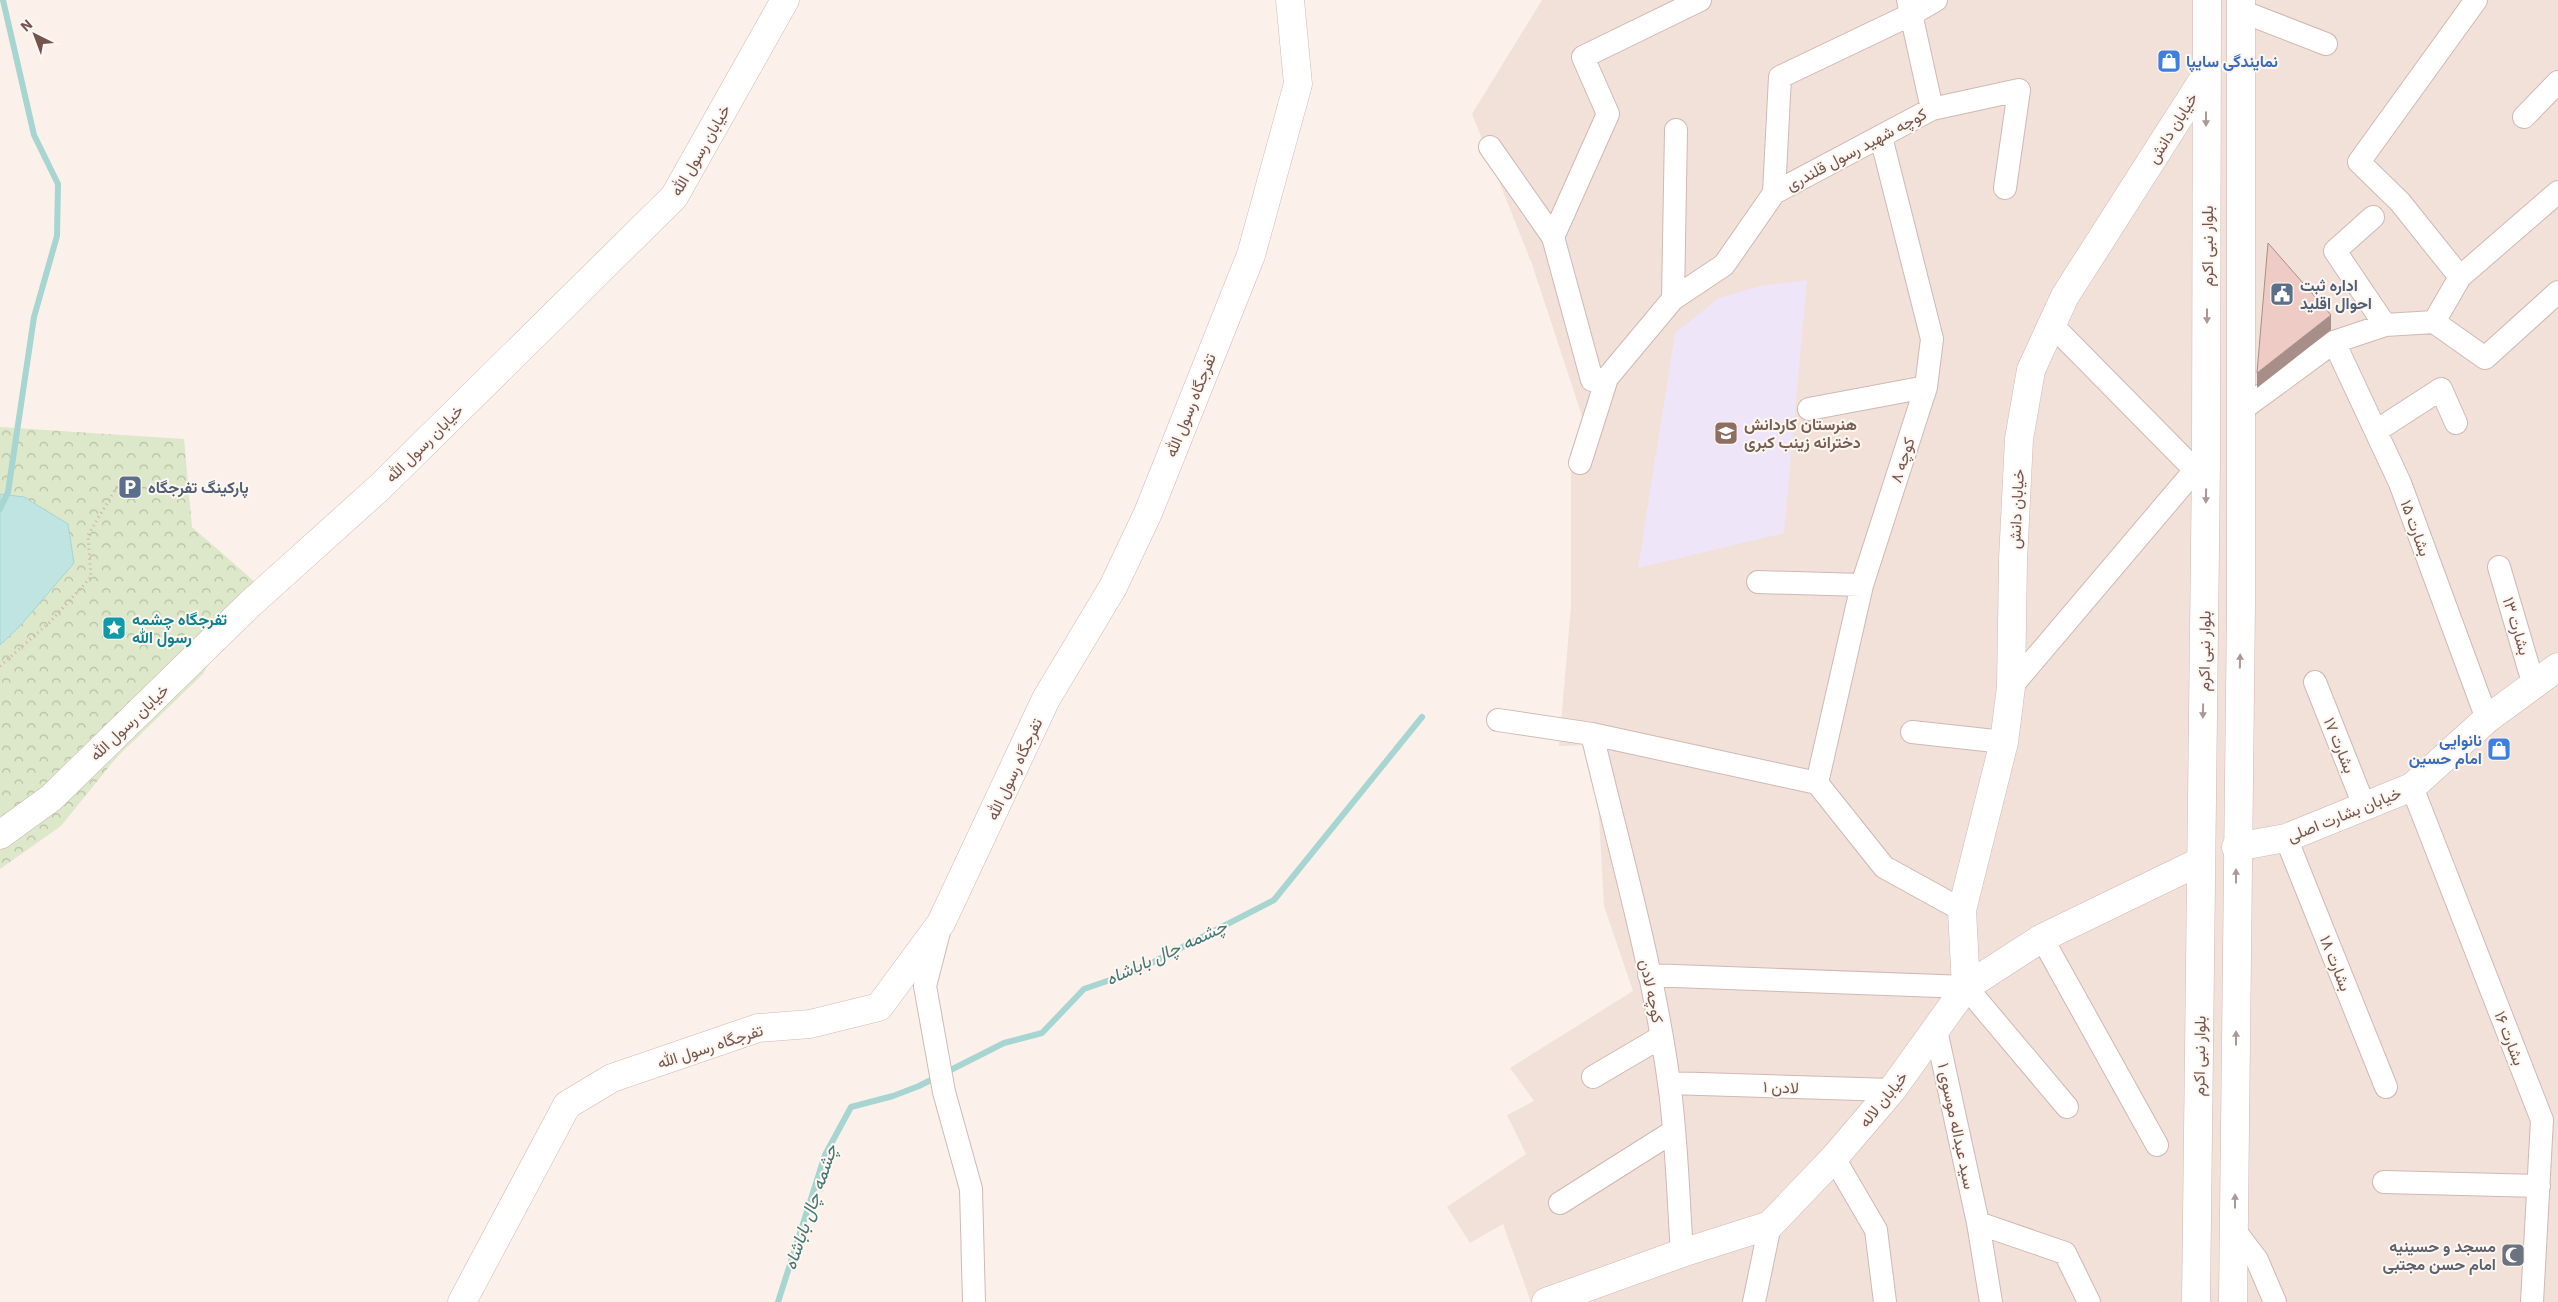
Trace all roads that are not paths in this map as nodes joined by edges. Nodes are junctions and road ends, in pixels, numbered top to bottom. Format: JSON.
{"nodes":[{"id":1,"x":785,"y":0,"type":"edge"},
{"id":2,"x":1290,"y":0,"type":"edge"},
{"id":3,"x":1700,"y":0,"type":"edge"},
{"id":4,"x":1936,"y":0,"type":"edge"},
{"id":5,"x":2207,"y":0,"type":"edge"},
{"id":6,"x":2476,"y":0,"type":"edge"},
{"id":7,"x":2241,"y":5,"type":"edge"},
{"id":8,"x":1910,"y":7,"type":"edge"},
{"id":9,"x":2326,"y":44,"type":"dead end"},
{"id":10,"x":2206,"y":75,"type":"junction"},
{"id":11,"x":2558,"y":82,"type":"edge"},
{"id":12,"x":1932,"y":109,"type":"junction"},
{"id":13,"x":2524,"y":117,"type":"dead end"},
{"id":14,"x":1676,"y":130,"type":"dead end"},
{"id":15,"x":1881,"y":137,"type":"junction"},
{"id":16,"x":1490,"y":147,"type":"dead end"},
{"id":17,"x":2005,"y":188,"type":"dead end"},
{"id":18,"x":2558,"y":192,"type":"edge"},
{"id":19,"x":1774,"y":193,"type":"junction"},
{"id":20,"x":2373,"y":217,"type":"dead end"},
{"id":21,"x":1553,"y":237,"type":"junction"},
{"id":22,"x":2460,"y":277,"type":"junction"},
{"id":23,"x":2558,"y":292,"type":"edge"},
{"id":24,"x":1673,"y":299,"type":"junction"},
{"id":25,"x":2434,"y":322,"type":"junction"},
{"id":26,"x":2052,"y":325,"type":"junction"},
{"id":27,"x":2385,"y":325,"type":"junction"},
{"id":28,"x":2334,"y":342,"type":"junction"},
{"id":29,"x":1608,"y":378,"type":"junction"},
{"id":30,"x":1926,"y":387,"type":"junction"},
{"id":31,"x":1809,"y":409,"type":"dead end"},
{"id":32,"x":2240,"y":411,"type":"junction"},
{"id":33,"x":2456,"y":423,"type":"dead end"},
{"id":34,"x":2376,"y":431,"type":"junction"},
{"id":35,"x":1580,"y":463,"type":"dead end"},
{"id":36,"x":2201,"y":466,"type":"junction"},
{"id":37,"x":2499,"y":567,"type":"dead end"},
{"id":38,"x":1758,"y":582,"type":"dead end"},
{"id":39,"x":1862,"y":585,"type":"junction"},
{"id":40,"x":2241,"y":607,"type":"junction"},
{"id":41,"x":2205,"y":608,"type":"junction"},
{"id":42,"x":2558,"y":667,"type":"edge"},
{"id":43,"x":2315,"y":682,"type":"dead end"},
{"id":44,"x":2534,"y":686,"type":"junction"},
{"id":45,"x":2011,"y":688,"type":"junction"},
{"id":46,"x":2486,"y":719,"type":"junction"},
{"id":47,"x":1498,"y":720,"type":"dead end"},
{"id":48,"x":1912,"y":732,"type":"dead end"},
{"id":49,"x":1592,"y":734,"type":"junction"},
{"id":50,"x":2004,"y":742,"type":"junction"},
{"id":51,"x":1818,"y":783,"type":"junction"},
{"id":52,"x":2412,"y":787,"type":"junction"},
{"id":53,"x":2365,"y":808,"type":"junction"},
{"id":54,"x":0,"y":835,"type":"edge"},
{"id":55,"x":2286,"y":838,"type":"junction"},
{"id":56,"x":2236,"y":847,"type":"junction"},
{"id":57,"x":2201,"y":861,"type":"junction"},
{"id":58,"x":1962,"y":910,"type":"junction"},
{"id":59,"x":941,"y":923,"type":"junction"},
{"id":60,"x":2042,"y":938,"type":"junction"},
{"id":61,"x":1649,"y":975,"type":"junction"},
{"id":62,"x":1966,"y":986,"type":"junction"},
{"id":63,"x":1936,"y":1030,"type":"junction"},
{"id":64,"x":1661,"y":1037,"type":"junction"},
{"id":65,"x":1593,"y":1077,"type":"dead end"},
{"id":66,"x":1669,"y":1083,"type":"junction"},
{"id":67,"x":2386,"y":1087,"type":"dead end"},
{"id":68,"x":1892,"y":1090,"type":"junction"},
{"id":69,"x":2067,"y":1107,"type":"dead end"},
{"id":70,"x":1674,"y":1131,"type":"junction"},
{"id":71,"x":2158,"y":1145,"type":"dead end"},
{"id":72,"x":1834,"y":1158,"type":"junction"},
{"id":73,"x":2384,"y":1182,"type":"dead end"},
{"id":74,"x":2539,"y":1186,"type":"junction"},
{"id":75,"x":1560,"y":1203,"type":"dead end"},
{"id":76,"x":1978,"y":1223,"type":"junction"},
{"id":77,"x":1770,"y":1225,"type":"junction"},
{"id":78,"x":2234,"y":1231,"type":"junction"},
{"id":79,"x":1682,"y":1253,"type":"junction"},
{"id":80,"x":462,"y":1302,"type":"edge"},
{"id":81,"x":974,"y":1302,"type":"edge"},
{"id":82,"x":1546,"y":1302,"type":"edge"},
{"id":83,"x":1754,"y":1302,"type":"edge"},
{"id":84,"x":1885,"y":1302,"type":"edge"},
{"id":85,"x":1992,"y":1302,"type":"edge"},
{"id":86,"x":2089,"y":1302,"type":"edge"},
{"id":87,"x":2196,"y":1302,"type":"edge"},
{"id":88,"x":2233,"y":1302,"type":"edge"},
{"id":89,"x":2275,"y":1302,"type":"edge"},
{"id":90,"x":2532,"y":1302,"type":"edge"}],
"edges":[{"from":1,"to":54,"type":"street","name":"خیابان رسول الله"},
{"from":2,"to":59,"type":"street","name":"تفرجگاه رسول الله"},
{"from":3,"to":21,"type":"street"},
{"from":4,"to":8,"type":"street"},
{"from":5,"to":10,"type":"street","name":"بلوار نبی اکرم"},
{"from":6,"to":22,"type":"street"},
{"from":7,"to":9,"type":"street"},
{"from":7,"to":32,"type":"street","name":"بلوار نبی اکرم"},
{"from":8,"to":12,"type":"street","name":"کوچه شهید رسول قلندری"},
{"from":8,"to":19,"type":"street"},
{"from":10,"to":26,"type":"street","name":"خیابان دانش"},
{"from":10,"to":36,"type":"street","name":"بلوار نبی اکرم","one_way":true},
{"from":11,"to":13,"type":"street"},
{"from":12,"to":15,"type":"street","name":"کوچه شهید رسول قلندری"},
{"from":12,"to":17,"type":"street"},
{"from":14,"to":24,"type":"street"},
{"from":15,"to":19,"type":"street","name":"کوچه شهید رسول قلندری"},
{"from":15,"to":30,"type":"street","name":"کوچه ۸"},
{"from":16,"to":21,"type":"street"},
{"from":18,"to":22,"type":"street"},
{"from":19,"to":24,"type":"street","name":"کوچه شهید رسول قلندری"},
{"from":20,"to":27,"type":"street"},
{"from":21,"to":29,"type":"street"},
{"from":22,"to":25,"type":"street"},
{"from":23,"to":25,"type":"street"},
{"from":24,"to":29,"type":"street","name":"کوچه شهید رسول قلندری"},
{"from":25,"to":27,"type":"street"},
{"from":26,"to":36,"type":"street"},
{"from":26,"to":45,"type":"street","name":"خیابان دانش"},
{"from":27,"to":28,"type":"street"},
{"from":28,"to":32,"type":"street"},
{"from":28,"to":34,"type":"street","name":"بشارت ۱۵"},
{"from":29,"to":35,"type":"street"},
{"from":30,"to":31,"type":"street"},
{"from":30,"to":39,"type":"street","name":"کوچه ۸"},
{"from":32,"to":40,"type":"street","name":"بلوار نبی اکرم"},
{"from":33,"to":34,"type":"street"},
{"from":34,"to":46,"type":"street","name":"بشارت ۱۵"},
{"from":36,"to":41,"type":"street","name":"بلوار نبی اکرم","one_way":true},
{"from":36,"to":45,"type":"street"},
{"from":37,"to":44,"type":"street","name":"بشارت ۱۳"},
{"from":38,"to":39,"type":"street"},
{"from":39,"to":51,"type":"street","name":"کوچه ۸"},
{"from":40,"to":41,"type":"street"},
{"from":56,"to":40,"type":"street","name":"بلوار نبی اکرم","one_way":true},
{"from":41,"to":57,"type":"street","name":"بلوار نبی اکرم","one_way":true},
{"from":42,"to":44,"type":"street","name":"خیابان بشارت اصلی"},
{"from":43,"to":53,"type":"street","name":"بشارت ۱۷"},
{"from":44,"to":46,"type":"street","name":"خیابان بشارت اصلی"},
{"from":45,"to":50,"type":"street","name":"خیابان دانش"},
{"from":46,"to":52,"type":"street","name":"خیابان بشارت اصلی"},
{"from":47,"to":49,"type":"street"},
{"from":48,"to":50,"type":"street"},
{"from":49,"to":51,"type":"street"},
{"from":49,"to":61,"type":"street","name":"کوچه لادن"},
{"from":50,"to":58,"type":"street","name":"خیابان دانش"},
{"from":51,"to":58,"type":"street"},
{"from":52,"to":53,"type":"street","name":"خیابان بشارت اصلی"},
{"from":52,"to":74,"type":"street","name":"بشارت ۱۶"},
{"from":53,"to":55,"type":"street","name":"خیابان بشارت اصلی"},
{"from":55,"to":56,"type":"street","name":"خیابان بشارت اصلی"},
{"from":55,"to":67,"type":"street","name":"بشارت ۱۸"},
{"from":78,"to":56,"type":"street","name":"بلوار نبی اکرم","one_way":true},
{"from":57,"to":60,"type":"street","name":"خیابان لاله"},
{"from":57,"to":87,"type":"street","name":"بلوار نبی اکرم"},
{"from":58,"to":62,"type":"street","name":"خیابان دانش"},
{"from":59,"to":80,"type":"street","name":"تفرجگاه رسول الله"},
{"from":59,"to":81,"type":"street"},
{"from":60,"to":62,"type":"street","name":"خیابان لاله"},
{"from":60,"to":71,"type":"street"},
{"from":61,"to":62,"type":"street"},
{"from":61,"to":64,"type":"street","name":"کوچه لادن"},
{"from":62,"to":63,"type":"street","name":"خیابان لاله"},
{"from":62,"to":69,"type":"street"},
{"from":63,"to":68,"type":"street","name":"خیابان لاله"},
{"from":63,"to":76,"type":"street","name":"سید عبداله موسوی ۱"},
{"from":64,"to":65,"type":"street"},
{"from":64,"to":66,"type":"street","name":"کوچه لادن"},
{"from":66,"to":68,"type":"street","name":"لادن ۱"},
{"from":66,"to":70,"type":"street","name":"کوچه لادن"},
{"from":68,"to":72,"type":"street","name":"خیابان لاله"},
{"from":70,"to":75,"type":"street"},
{"from":70,"to":79,"type":"street","name":"کوچه لادن"},
{"from":72,"to":77,"type":"street","name":"خیابان لاله"},
{"from":72,"to":84,"type":"street"},
{"from":73,"to":74,"type":"street"},
{"from":74,"to":90,"type":"street","name":"بشارت ۱۶"},
{"from":76,"to":85,"type":"street","name":"سید عبداله موسوی ۱"},
{"from":76,"to":86,"type":"street"},
{"from":77,"to":79,"type":"street","name":"خیابان لاله"},
{"from":77,"to":83,"type":"street"},
{"from":78,"to":88,"type":"street","name":"بلوار نبی اکرم"},
{"from":78,"to":89,"type":"street"},
{"from":79,"to":82,"type":"street","name":"خیابان لاله"}]}
